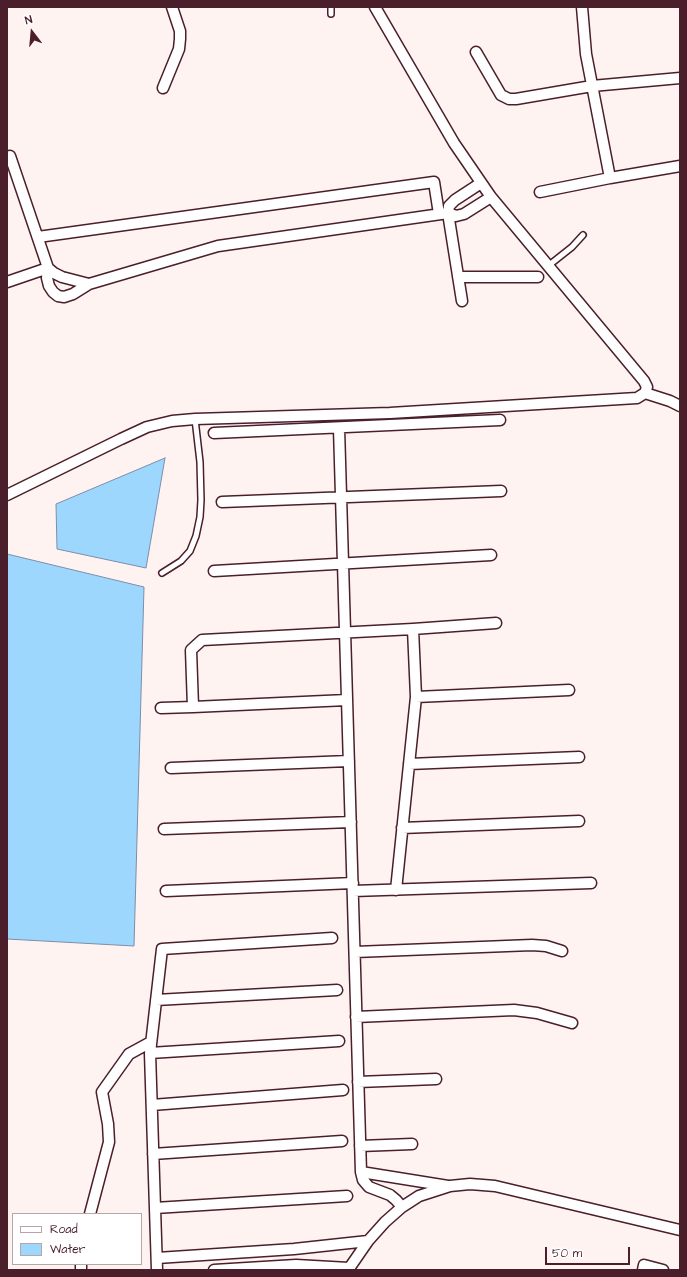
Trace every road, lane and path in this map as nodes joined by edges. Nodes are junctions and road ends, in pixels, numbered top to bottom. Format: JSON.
{"nodes":[{"id":1,"x":172,"y":7,"type":"edge"},
{"id":2,"x":331,"y":7,"type":"edge"},
{"id":3,"x":375,"y":7,"type":"edge"},
{"id":4,"x":582,"y":7,"type":"edge"},
{"id":5,"x":331,"y":14,"type":"dead end"},
{"id":6,"x":476,"y":52,"type":"dead end"},
{"id":7,"x":680,"y":78,"type":"edge"},
{"id":8,"x":592,"y":86,"type":"junction"},
{"id":9,"x":163,"y":88,"type":"dead end"},
{"id":10,"x":10,"y":156,"type":"dead end"},
{"id":11,"x":680,"y":166,"type":"edge"},
{"id":12,"x":610,"y":178,"type":"junction"},
{"id":13,"x":481,"y":183,"type":"junction"},
{"id":14,"x":540,"y":192,"type":"dead end"},
{"id":15,"x":491,"y":197,"type":"junction"},
{"id":16,"x":443,"y":214,"type":"junction"},
{"id":17,"x":583,"y":235,"type":"dead end"},
{"id":18,"x":38,"y":237,"type":"junction"},
{"id":19,"x":548,"y":266,"type":"junction"},
{"id":20,"x":48,"y":268,"type":"junction"},
{"id":21,"x":458,"y":277,"type":"junction"},
{"id":22,"x":538,"y":277,"type":"dead end"},
{"id":23,"x":7,"y":282,"type":"edge"},
{"id":24,"x":88,"y":284,"type":"junction"},
{"id":25,"x":462,"y":301,"type":"dead end"},
{"id":26,"x":646,"y":393,"type":"junction"},
{"id":27,"x":680,"y":406,"type":"edge"},
{"id":28,"x":195,"y":419,"type":"junction"},
{"id":29,"x":500,"y":420,"type":"dead end"},
{"id":30,"x":339,"y":428,"type":"junction"},
{"id":31,"x":214,"y":433,"type":"dead end"},
{"id":32,"x":501,"y":491,"type":"dead end"},
{"id":33,"x":7,"y":495,"type":"edge"},
{"id":34,"x":341,"y":497,"type":"junction"},
{"id":35,"x":222,"y":502,"type":"dead end"},
{"id":36,"x":491,"y":555,"type":"dead end"},
{"id":37,"x":343,"y":564,"type":"junction"},
{"id":38,"x":214,"y":571,"type":"dead end"},
{"id":39,"x":162,"y":573,"type":"dead end"},
{"id":40,"x":496,"y":623,"type":"dead end"},
{"id":41,"x":413,"y":629,"type":"junction"},
{"id":42,"x":345,"y":633,"type":"junction"},
{"id":43,"x":570,"y":690,"type":"dead end"},
{"id":44,"x":416,"y":696,"type":"junction"},
{"id":45,"x":347,"y":700,"type":"junction"},
{"id":46,"x":192,"y":706,"type":"junction"},
{"id":47,"x":161,"y":708,"type":"dead end"},
{"id":48,"x":579,"y":757,"type":"dead end"},
{"id":49,"x":349,"y":761,"type":"junction"},
{"id":50,"x":409,"y":764,"type":"junction"},
{"id":51,"x":171,"y":768,"type":"dead end"},
{"id":52,"x":579,"y":821,"type":"dead end"},
{"id":53,"x":351,"y":822,"type":"junction"},
{"id":54,"x":402,"y":828,"type":"junction"},
{"id":55,"x":164,"y":829,"type":"dead end"},
{"id":56,"x":591,"y":883,"type":"dead end"},
{"id":57,"x":353,"y":887,"type":"junction"},
{"id":58,"x":396,"y":890,"type":"junction"},
{"id":59,"x":166,"y":891,"type":"dead end"},
{"id":60,"x":332,"y":938,"type":"dead end"},
{"id":61,"x":562,"y":951,"type":"dead end"},
{"id":62,"x":354,"y":952,"type":"junction"},
{"id":63,"x":337,"y":990,"type":"dead end"},
{"id":64,"x":156,"y":1000,"type":"junction"},
{"id":65,"x":356,"y":1017,"type":"junction"},
{"id":66,"x":572,"y":1023,"type":"dead end"},
{"id":67,"x":339,"y":1041,"type":"dead end"},
{"id":68,"x":151,"y":1042,"type":"junction"},
{"id":69,"x":150,"y":1053,"type":"junction"},
{"id":70,"x":436,"y":1079,"type":"dead end"},
{"id":71,"x":358,"y":1082,"type":"junction"},
{"id":72,"x":343,"y":1090,"type":"dead end"},
{"id":73,"x":152,"y":1105,"type":"junction"},
{"id":74,"x":342,"y":1141,"type":"dead end"},
{"id":75,"x":412,"y":1144,"type":"dead end"},
{"id":76,"x":360,"y":1146,"type":"junction"},
{"id":77,"x":153,"y":1154,"type":"junction"},
{"id":78,"x":361,"y":1172,"type":"junction"},
{"id":79,"x":450,"y":1186,"type":"junction"},
{"id":80,"x":347,"y":1196,"type":"dead end"},
{"id":81,"x":155,"y":1208,"type":"junction"},
{"id":82,"x":402,"y":1208,"type":"junction"},
{"id":83,"x":90,"y":1213,"type":"edge"},
{"id":84,"x":680,"y":1230,"type":"edge"},
{"id":85,"x":368,"y":1241,"type":"junction"},
{"id":86,"x":157,"y":1258,"type":"junction"},
{"id":87,"x":348,"y":1269,"type":"edge"},
{"id":88,"x":157,"y":1270,"type":"edge"},
{"id":89,"x":214,"y":1270,"type":"edge"},
{"id":90,"x":643,"y":1270,"type":"edge"},
{"id":91,"x":663,"y":1270,"type":"edge"}],
"edges":[{"from":1,"to":9,"type":"street"},
{"from":2,"to":5,"type":"lane"},
{"from":3,"to":13,"type":"street"},
{"from":4,"to":8,"type":"street"},
{"from":6,"to":8,"type":"street"},
{"from":7,"to":8,"type":"street"},
{"from":8,"to":12,"type":"street"},
{"from":10,"to":18,"type":"street"},
{"from":11,"to":12,"type":"street"},
{"from":12,"to":14,"type":"street"},
{"from":13,"to":15,"type":"street"},
{"from":13,"to":16,"type":"street"},
{"from":15,"to":16,"type":"street"},
{"from":15,"to":19,"type":"street"},
{"from":16,"to":18,"type":"street"},
{"from":16,"to":21,"type":"street"},
{"from":16,"to":24,"type":"street"},
{"from":17,"to":19,"type":"lane"},
{"from":18,"to":20,"type":"street"},
{"from":19,"to":26,"type":"street"},
{"from":20,"to":23,"type":"street"},
{"from":20,"to":24,"type":"street"},
{"from":20,"to":24,"type":"street"},
{"from":21,"to":22,"type":"street"},
{"from":21,"to":25,"type":"street"},
{"from":26,"to":27,"type":"street"},
{"from":26,"to":28,"type":"street"},
{"from":28,"to":33,"type":"street"},
{"from":28,"to":39,"type":"lane"},
{"from":29,"to":30,"type":"street"},
{"from":30,"to":31,"type":"street"},
{"from":30,"to":34,"type":"street"},
{"from":32,"to":34,"type":"street"},
{"from":34,"to":35,"type":"street"},
{"from":34,"to":37,"type":"street"},
{"from":36,"to":37,"type":"street"},
{"from":37,"to":38,"type":"street"},
{"from":37,"to":42,"type":"street"},
{"from":40,"to":41,"type":"street"},
{"from":41,"to":42,"type":"street"},
{"from":41,"to":44,"type":"street"},
{"from":42,"to":45,"type":"street"},
{"from":42,"to":46,"type":"street"},
{"from":43,"to":44,"type":"street"},
{"from":44,"to":50,"type":"street"},
{"from":45,"to":46,"type":"street"},
{"from":45,"to":49,"type":"street"},
{"from":46,"to":47,"type":"street"},
{"from":48,"to":50,"type":"street"},
{"from":49,"to":51,"type":"street"},
{"from":49,"to":53,"type":"street"},
{"from":50,"to":54,"type":"street"},
{"from":52,"to":54,"type":"street"},
{"from":53,"to":55,"type":"street"},
{"from":53,"to":57,"type":"street"},
{"from":54,"to":58,"type":"street"},
{"from":56,"to":58,"type":"street"},
{"from":57,"to":58,"type":"street"},
{"from":57,"to":59,"type":"street"},
{"from":57,"to":62,"type":"street"},
{"from":60,"to":64,"type":"street"},
{"from":61,"to":62,"type":"street"},
{"from":62,"to":65,"type":"street"},
{"from":63,"to":64,"type":"street"},
{"from":64,"to":68,"type":"street"},
{"from":65,"to":66,"type":"street"},
{"from":65,"to":71,"type":"street"},
{"from":67,"to":69,"type":"street"},
{"from":68,"to":69,"type":"street"},
{"from":68,"to":83,"type":"street"},
{"from":69,"to":73,"type":"street"},
{"from":70,"to":71,"type":"street"},
{"from":71,"to":76,"type":"street"},
{"from":72,"to":73,"type":"street"},
{"from":73,"to":77,"type":"street"},
{"from":74,"to":77,"type":"street"},
{"from":75,"to":76,"type":"street"},
{"from":76,"to":78,"type":"street"},
{"from":77,"to":81,"type":"street"},
{"from":78,"to":79,"type":"street"},
{"from":78,"to":82,"type":"street"},
{"from":79,"to":82,"type":"street"},
{"from":79,"to":84,"type":"street"},
{"from":80,"to":81,"type":"street"},
{"from":81,"to":86,"type":"street"},
{"from":82,"to":85,"type":"street"},
{"from":85,"to":86,"type":"street"},
{"from":85,"to":87,"type":"street"},
{"from":86,"to":88,"type":"street"},
{"from":87,"to":89,"type":"street"},
{"from":90,"to":91,"type":"street"}]}
